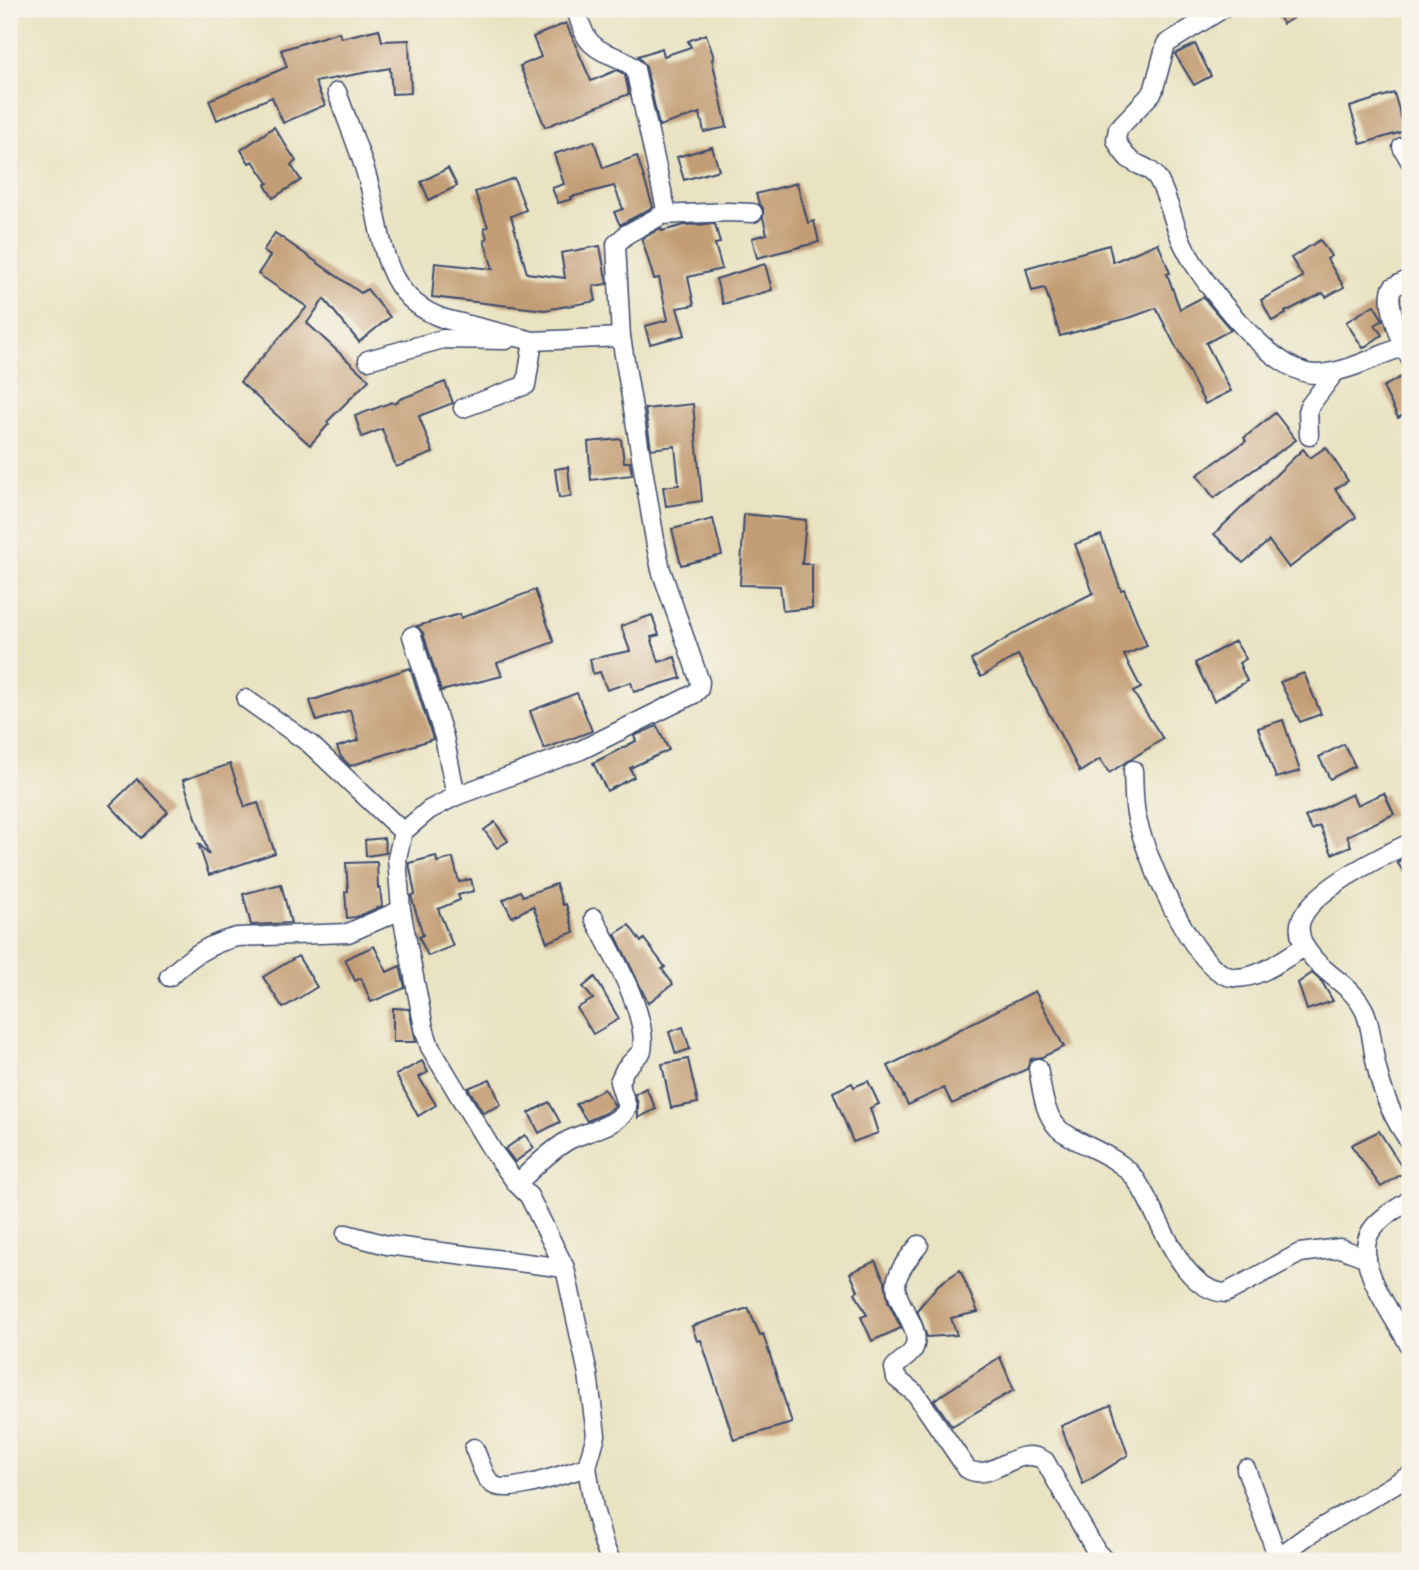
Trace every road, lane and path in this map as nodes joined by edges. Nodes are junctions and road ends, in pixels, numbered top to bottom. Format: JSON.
{"nodes":[{"id":1,"x":576,"y":9,"type":"edge"},
{"id":2,"x":1222,"y":9,"type":"edge"},
{"id":3,"x":337,"y":92,"type":"dead end"},
{"id":4,"x":753,"y":213,"type":"dead end"},
{"id":5,"x":662,"y":215,"type":"junction"},
{"id":6,"x":1410,"y":279,"type":"edge"},
{"id":7,"x":621,"y":337,"type":"junction"},
{"id":8,"x":528,"y":340,"type":"junction"},
{"id":9,"x":1407,"y":352,"type":"edge"},
{"id":10,"x":369,"y":360,"type":"dead end"},
{"id":11,"x":1335,"y":372,"type":"junction"},
{"id":12,"x":463,"y":408,"type":"dead end"},
{"id":13,"x":1309,"y":436,"type":"dead end"},
{"id":14,"x":412,"y":636,"type":"dead end"},
{"id":15,"x":246,"y":699,"type":"dead end"},
{"id":16,"x":1133,"y":770,"type":"dead end"},
{"id":17,"x":456,"y":796,"type":"junction"},
{"id":18,"x":403,"y":832,"type":"junction"},
{"id":19,"x":1410,"y":843,"type":"edge"},
{"id":20,"x":401,"y":909,"type":"junction"},
{"id":21,"x":594,"y":918,"type":"dead end"},
{"id":22,"x":1304,"y":947,"type":"junction"},
{"id":23,"x":169,"y":977,"type":"dead end"},
{"id":24,"x":1038,"y":1068,"type":"dead end"},
{"id":25,"x":1410,"y":1142,"type":"edge"},
{"id":26,"x":516,"y":1184,"type":"junction"},
{"id":27,"x":1410,"y":1200,"type":"edge"},
{"id":28,"x":346,"y":1234,"type":"dead end"},
{"id":29,"x":919,"y":1245,"type":"dead end"},
{"id":30,"x":1367,"y":1258,"type":"junction"},
{"id":31,"x":565,"y":1268,"type":"junction"},
{"id":32,"x":1410,"y":1347,"type":"edge"},
{"id":33,"x":474,"y":1448,"type":"dead end"},
{"id":34,"x":587,"y":1467,"type":"junction"},
{"id":35,"x":1246,"y":1469,"type":"dead end"},
{"id":36,"x":1410,"y":1475,"type":"edge"},
{"id":37,"x":1275,"y":1560,"type":"edge"},
{"id":38,"x":611,"y":1561,"type":"edge"},
{"id":39,"x":1105,"y":1561,"type":"edge"}],
"edges":[{"from":1,"to":5,"type":"street"},
{"from":2,"to":11,"type":"street"},
{"from":3,"to":8,"type":"street"},
{"from":4,"to":5,"type":"street"},
{"from":5,"to":7,"type":"street"},
{"from":6,"to":9,"type":"street"},
{"from":7,"to":8,"type":"street"},
{"from":7,"to":17,"type":"street"},
{"from":8,"to":10,"type":"street"},
{"from":8,"to":12,"type":"street"},
{"from":9,"to":11,"type":"street"},
{"from":11,"to":13,"type":"street"},
{"from":14,"to":17,"type":"street"},
{"from":15,"to":18,"type":"street"},
{"from":16,"to":22,"type":"street"},
{"from":17,"to":18,"type":"street"},
{"from":18,"to":20,"type":"street"},
{"from":19,"to":22,"type":"street"},
{"from":20,"to":23,"type":"street"},
{"from":20,"to":26,"type":"street"},
{"from":21,"to":26,"type":"street"},
{"from":22,"to":25,"type":"street"},
{"from":24,"to":30,"type":"street"},
{"from":26,"to":31,"type":"street"},
{"from":27,"to":30,"type":"street"},
{"from":28,"to":31,"type":"street"},
{"from":29,"to":39,"type":"street"},
{"from":30,"to":32,"type":"street"},
{"from":31,"to":34,"type":"street"},
{"from":33,"to":34,"type":"street"},
{"from":34,"to":38,"type":"street"},
{"from":35,"to":37,"type":"street"},
{"from":36,"to":37,"type":"street"}]}
